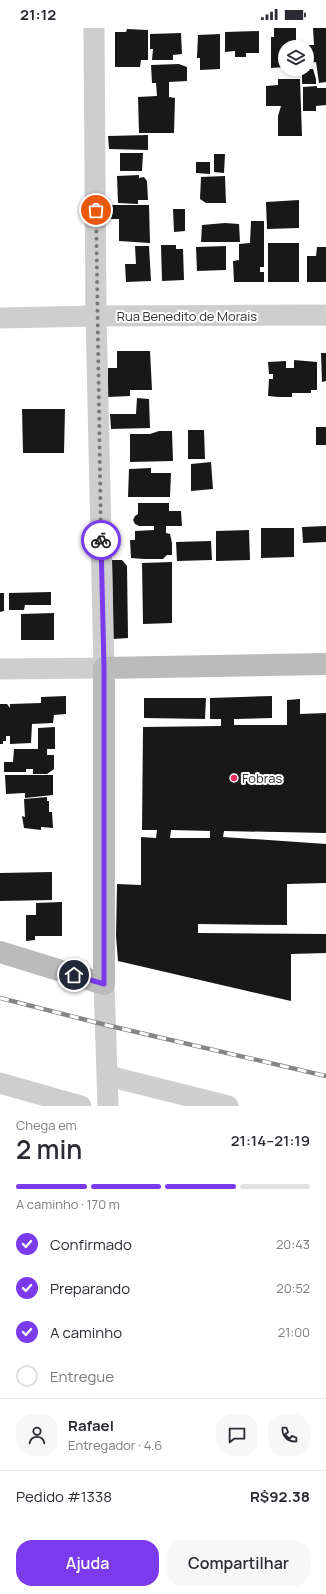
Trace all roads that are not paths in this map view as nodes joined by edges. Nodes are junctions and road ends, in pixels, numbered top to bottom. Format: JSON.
{"nodes":[{"id":1,"x":94,"y":28,"type":"edge"},
{"id":2,"x":326,"y":315,"type":"edge"},
{"id":3,"x":96,"y":316,"type":"junction"},
{"id":4,"x":0,"y":318,"type":"edge"},
{"id":5,"x":326,"y":664,"type":"edge"},
{"id":6,"x":104,"y":668,"type":"junction"},
{"id":7,"x":0,"y":669,"type":"edge"},
{"id":8,"x":0,"y":952,"type":"edge"},
{"id":9,"x":104,"y":984,"type":"junction"},
{"id":10,"x":108,"y":1076,"type":"junction"},
{"id":11,"x":0,"y":1083,"type":"edge"},
{"id":12,"x":81,"y":1106,"type":"edge"},
{"id":13,"x":108,"y":1106,"type":"edge"},
{"id":14,"x":228,"y":1106,"type":"edge"}],
"edges":[{"from":1,"to":3,"type":"street"},
{"from":2,"to":3,"type":"street","name":"Rua Benedito de Morais"},
{"from":3,"to":4,"type":"street","name":"Rua Benedito de Morais"},
{"from":3,"to":6,"type":"street"},
{"from":5,"to":6,"type":"main road"},
{"from":6,"to":7,"type":"street"},
{"from":6,"to":9,"type":"main road"},
{"from":8,"to":9,"type":"main road"},
{"from":9,"to":10,"type":"street"},
{"from":10,"to":13,"type":"street"},
{"from":10,"to":14,"type":"street"},
{"from":11,"to":12,"type":"street"}]}
